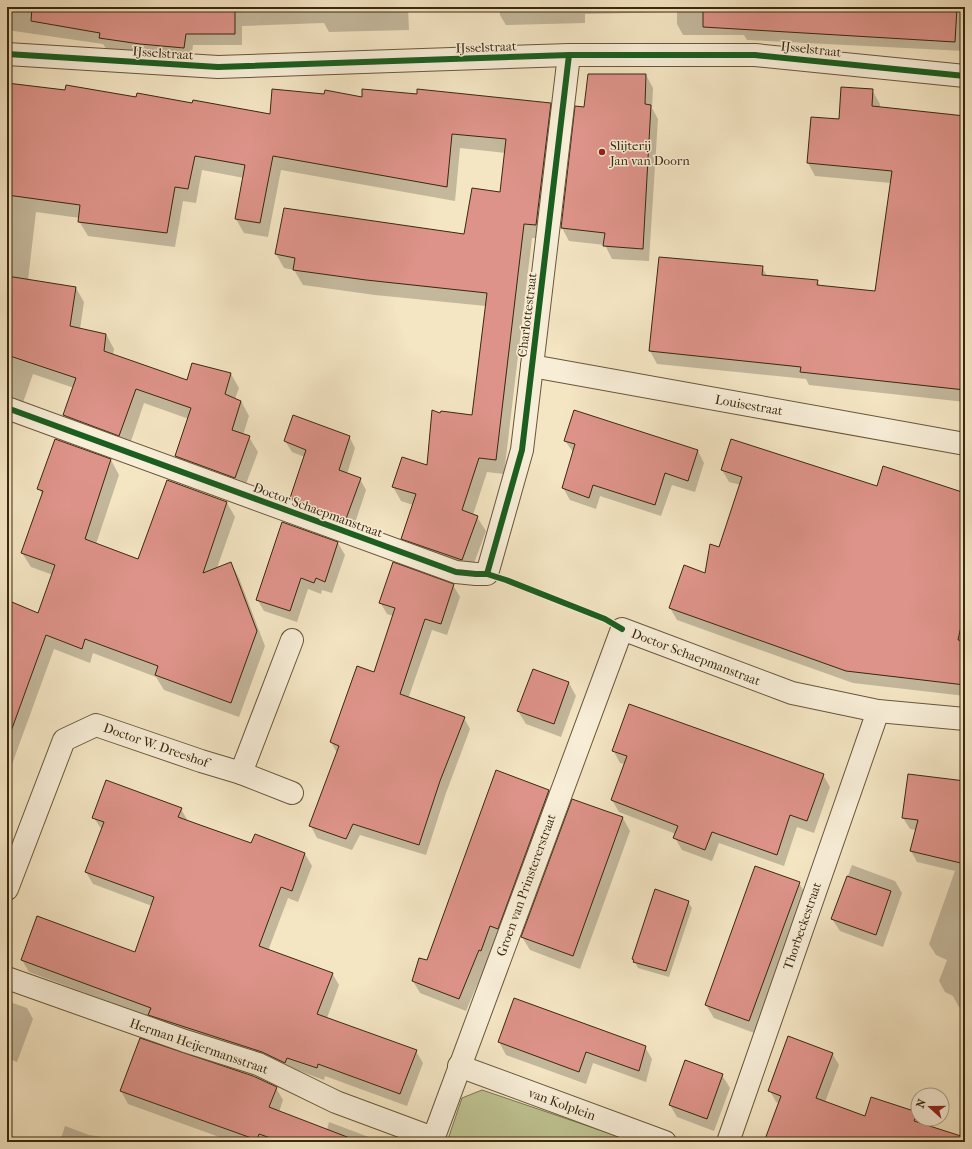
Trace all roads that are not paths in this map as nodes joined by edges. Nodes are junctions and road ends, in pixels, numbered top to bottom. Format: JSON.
{"nodes":[{"id":1,"x":7,"y":54,"type":"edge"},
{"id":2,"x":569,"y":55,"type":"junction"},
{"id":3,"x":965,"y":76,"type":"edge"},
{"id":4,"x":532,"y":366,"type":"junction"},
{"id":5,"x":7,"y":408,"type":"edge"},
{"id":6,"x":965,"y":444,"type":"edge"},
{"id":7,"x":486,"y":574,"type":"joint"},
{"id":8,"x":622,"y":629,"type":"joint"},
{"id":9,"x":292,"y":640,"type":"dead end"},
{"id":10,"x":878,"y":711,"type":"junction"},
{"id":11,"x":965,"y":719,"type":"edge"},
{"id":12,"x":241,"y":773,"type":"junction"},
{"id":13,"x":292,"y":792,"type":"dead end"},
{"id":14,"x":7,"y":889,"type":"edge"},
{"id":15,"x":7,"y":978,"type":"edge"},
{"id":16,"x":459,"y":1066,"type":"junction"},
{"id":17,"x":433,"y":1140,"type":"edge"},
{"id":18,"x":665,"y":1142,"type":"edge"},
{"id":19,"x":728,"y":1142,"type":"edge"}],
"edges":[{"from":1,"to":2,"type":"street","name":"IJsselstraat"},
{"from":2,"to":3,"type":"street","name":"IJsselstraat"},
{"from":2,"to":4,"type":"street","name":"Charlottestraat"},
{"from":4,"to":6,"type":"street","name":"Louisestraat"},
{"from":4,"to":7,"type":"street","name":"Charlottestraat"},
{"from":5,"to":7,"type":"street","name":"Doctor Schaepmanstraat"},
{"from":8,"to":10,"type":"street","name":"Doctor Schaepmanstraat"},
{"from":8,"to":16,"type":"street","name":"Groen van Prinstererstraat"},
{"from":9,"to":12,"type":"street"},
{"from":10,"to":11,"type":"street","name":"Doctor Schaepmanstraat"},
{"from":10,"to":19,"type":"street","name":"Thorbeckestraat"},
{"from":12,"to":13,"type":"street","name":"Doctor W. Dreeshof"},
{"from":12,"to":14,"type":"street","name":"Doctor W. Dreeshof"},
{"from":15,"to":17,"type":"street","name":"Herman Heijermansstraat"},
{"from":16,"to":17,"type":"street","name":"Groen van Prinstererstraat"},
{"from":16,"to":18,"type":"street","name":"van Kolplein"}]}
